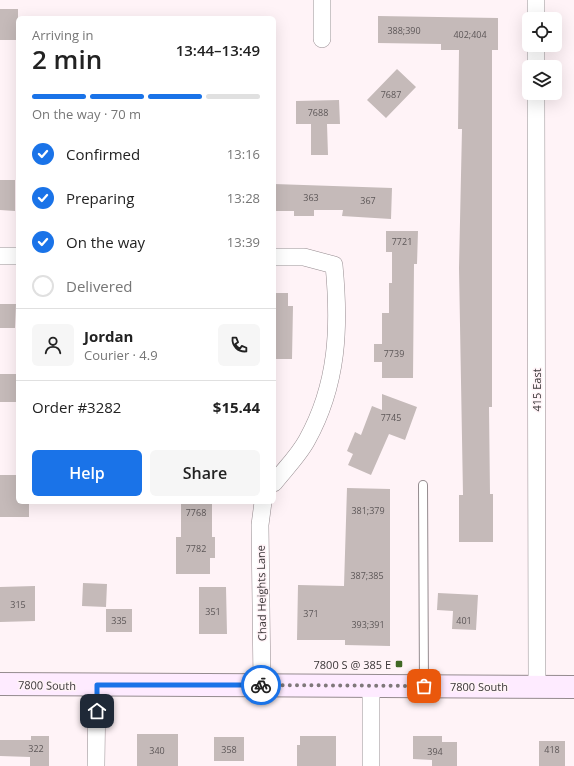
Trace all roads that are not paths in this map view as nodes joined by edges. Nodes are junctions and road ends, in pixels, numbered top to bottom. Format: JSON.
{"nodes":[{"id":1,"x":322,"y":0,"type":"edge"},
{"id":2,"x":536,"y":0,"type":"edge"},
{"id":3,"x":536,"y":12,"type":"edge"},
{"id":4,"x":322,"y":39,"type":"dead end"},
{"id":5,"x":536,"y":100,"type":"edge"},
{"id":6,"x":0,"y":256,"type":"edge"},
{"id":7,"x":16,"y":256,"type":"edge"},
{"id":8,"x":276,"y":257,"type":"edge"},
{"id":9,"x":276,"y":480,"type":"edge"},
{"id":10,"x":423,"y":484,"type":"dead end"},
{"id":11,"x":263,"y":504,"type":"edge"},
{"id":12,"x":0,"y":684,"type":"edge"},
{"id":13,"x":97,"y":685,"type":"junction"},
{"id":14,"x":262,"y":685,"type":"junction"},
{"id":15,"x":371,"y":686,"type":"junction"},
{"id":16,"x":424,"y":686,"type":"junction"},
{"id":17,"x":537,"y":686,"type":"junction"},
{"id":18,"x":574,"y":686,"type":"edge"},
{"id":19,"x":96,"y":766,"type":"edge"},
{"id":20,"x":371,"y":766,"type":"edge"}],
"edges":[{"from":1,"to":4,"type":"street"},
{"from":2,"to":3,"type":"street"},
{"from":5,"to":17,"type":"street","name":"415 East"},
{"from":6,"to":7,"type":"street"},
{"from":8,"to":9,"type":"street"},
{"from":10,"to":16,"type":"lane"},
{"from":11,"to":14,"type":"street","name":"Chad Heights Lane"},
{"from":12,"to":13,"type":"main road","name":"7800 South"},
{"from":13,"to":14,"type":"main road","name":"7800 South"},
{"from":13,"to":19,"type":"street"},
{"from":14,"to":15,"type":"main road","name":"7800 South"},
{"from":15,"to":16,"type":"main road","name":"7800 South"},
{"from":15,"to":20,"type":"street"},
{"from":16,"to":17,"type":"main road","name":"7800 South"},
{"from":17,"to":18,"type":"main road","name":"7800 South"}]}
